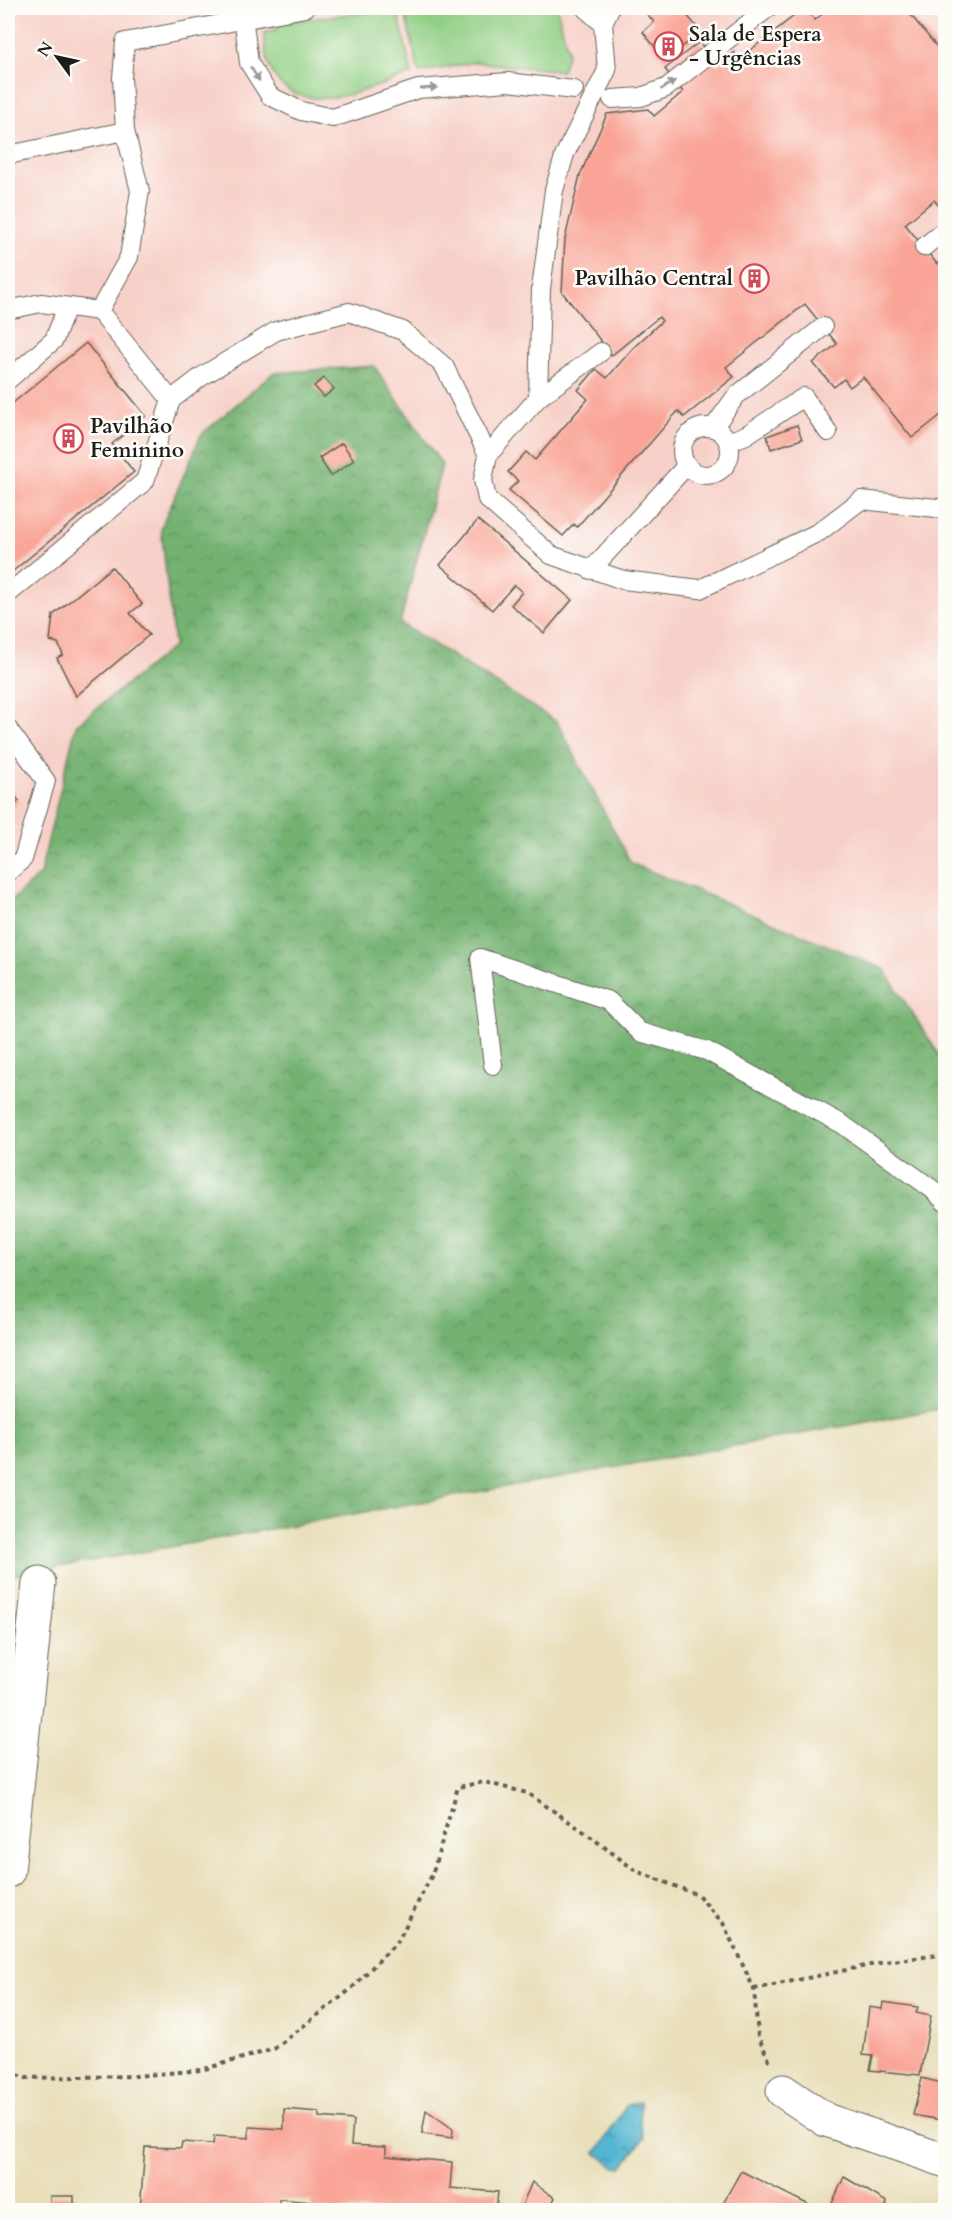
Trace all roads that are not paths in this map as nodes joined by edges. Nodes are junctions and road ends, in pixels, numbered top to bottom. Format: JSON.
{"nodes":[{"id":1,"x":305,"y":8,"type":"edge"},
{"id":2,"x":585,"y":8,"type":"edge"},
{"id":3,"x":768,"y":8,"type":"edge"},
{"id":4,"x":242,"y":13,"type":"edge"},
{"id":5,"x":606,"y":16,"type":"edge"},
{"id":6,"x":574,"y":90,"type":"dead end"},
{"id":7,"x":612,"y":99,"type":"dead end"},
{"id":8,"x":124,"y":131,"type":"junction"},
{"id":9,"x":8,"y":155,"type":"edge"},
{"id":10,"x":945,"y":229,"type":"edge"},
{"id":11,"x":924,"y":247,"type":"dead end"},
{"id":12,"x":67,"y":307,"type":"junction"},
{"id":13,"x":8,"y":310,"type":"edge"},
{"id":14,"x":99,"y":311,"type":"junction"},
{"id":15,"x":823,"y":327,"type":"dead end"},
{"id":16,"x":601,"y":352,"type":"dead end"},
{"id":17,"x":8,"y":380,"type":"edge"},
{"id":18,"x":538,"y":398,"type":"junction"},
{"id":19,"x":171,"y":400,"type":"junction"},
{"id":20,"x":713,"y":428,"type":"junction"},
{"id":21,"x":828,"y":432,"type":"dead end"},
{"id":22,"x":728,"y":442,"type":"junction"},
{"id":23,"x":488,"y":455,"type":"junction"},
{"id":24,"x":687,"y":465,"type":"junction"},
{"id":25,"x":945,"y":509,"type":"edge"},
{"id":26,"x":591,"y":570,"type":"junction"},
{"id":27,"x":8,"y":594,"type":"edge"},
{"id":28,"x":8,"y":729,"type":"edge"},
{"id":29,"x":8,"y":872,"type":"edge"},
{"id":30,"x":493,"y":1065,"type":"dead end"},
{"id":31,"x":945,"y":1203,"type":"edge"},
{"id":32,"x":39,"y":1583,"type":"dead end"},
{"id":33,"x":8,"y":1871,"type":"edge"},
{"id":34,"x":783,"y":2091,"type":"road end"},
{"id":35,"x":945,"y":2161,"type":"edge"}],
"edges":[{"from":1,"to":4,"type":"lane"},
{"from":2,"to":5,"type":"lane"},
{"from":7,"to":3,"type":"lane","one_way":true},
{"from":4,"to":6,"type":"lane","one_way":true},
{"from":4,"to":8,"type":"lane"},
{"from":5,"to":18,"type":"lane"},
{"from":8,"to":9,"type":"lane"},
{"from":8,"to":14,"type":"lane"},
{"from":10,"to":11,"type":"lane"},
{"from":12,"to":13,"type":"lane"},
{"from":12,"to":14,"type":"lane"},
{"from":12,"to":17,"type":"lane"},
{"from":14,"to":19,"type":"lane"},
{"from":15,"to":20,"type":"lane"},
{"from":16,"to":18,"type":"lane"},
{"from":18,"to":23,"type":"lane"},
{"from":19,"to":23,"type":"lane"},
{"from":19,"to":27,"type":"lane"},
{"from":20,"to":22,"type":"lane"},
{"from":20,"to":24,"type":"lane"},
{"from":21,"to":22,"type":"lane"},
{"from":22,"to":24,"type":"lane"},
{"from":23,"to":26,"type":"lane"},
{"from":24,"to":26,"type":"lane"},
{"from":25,"to":26,"type":"lane"},
{"from":28,"to":29,"type":"lane"},
{"from":30,"to":31,"type":"lane"},
{"from":32,"to":33,"type":"street"},
{"from":34,"to":35,"type":"street"}]}
